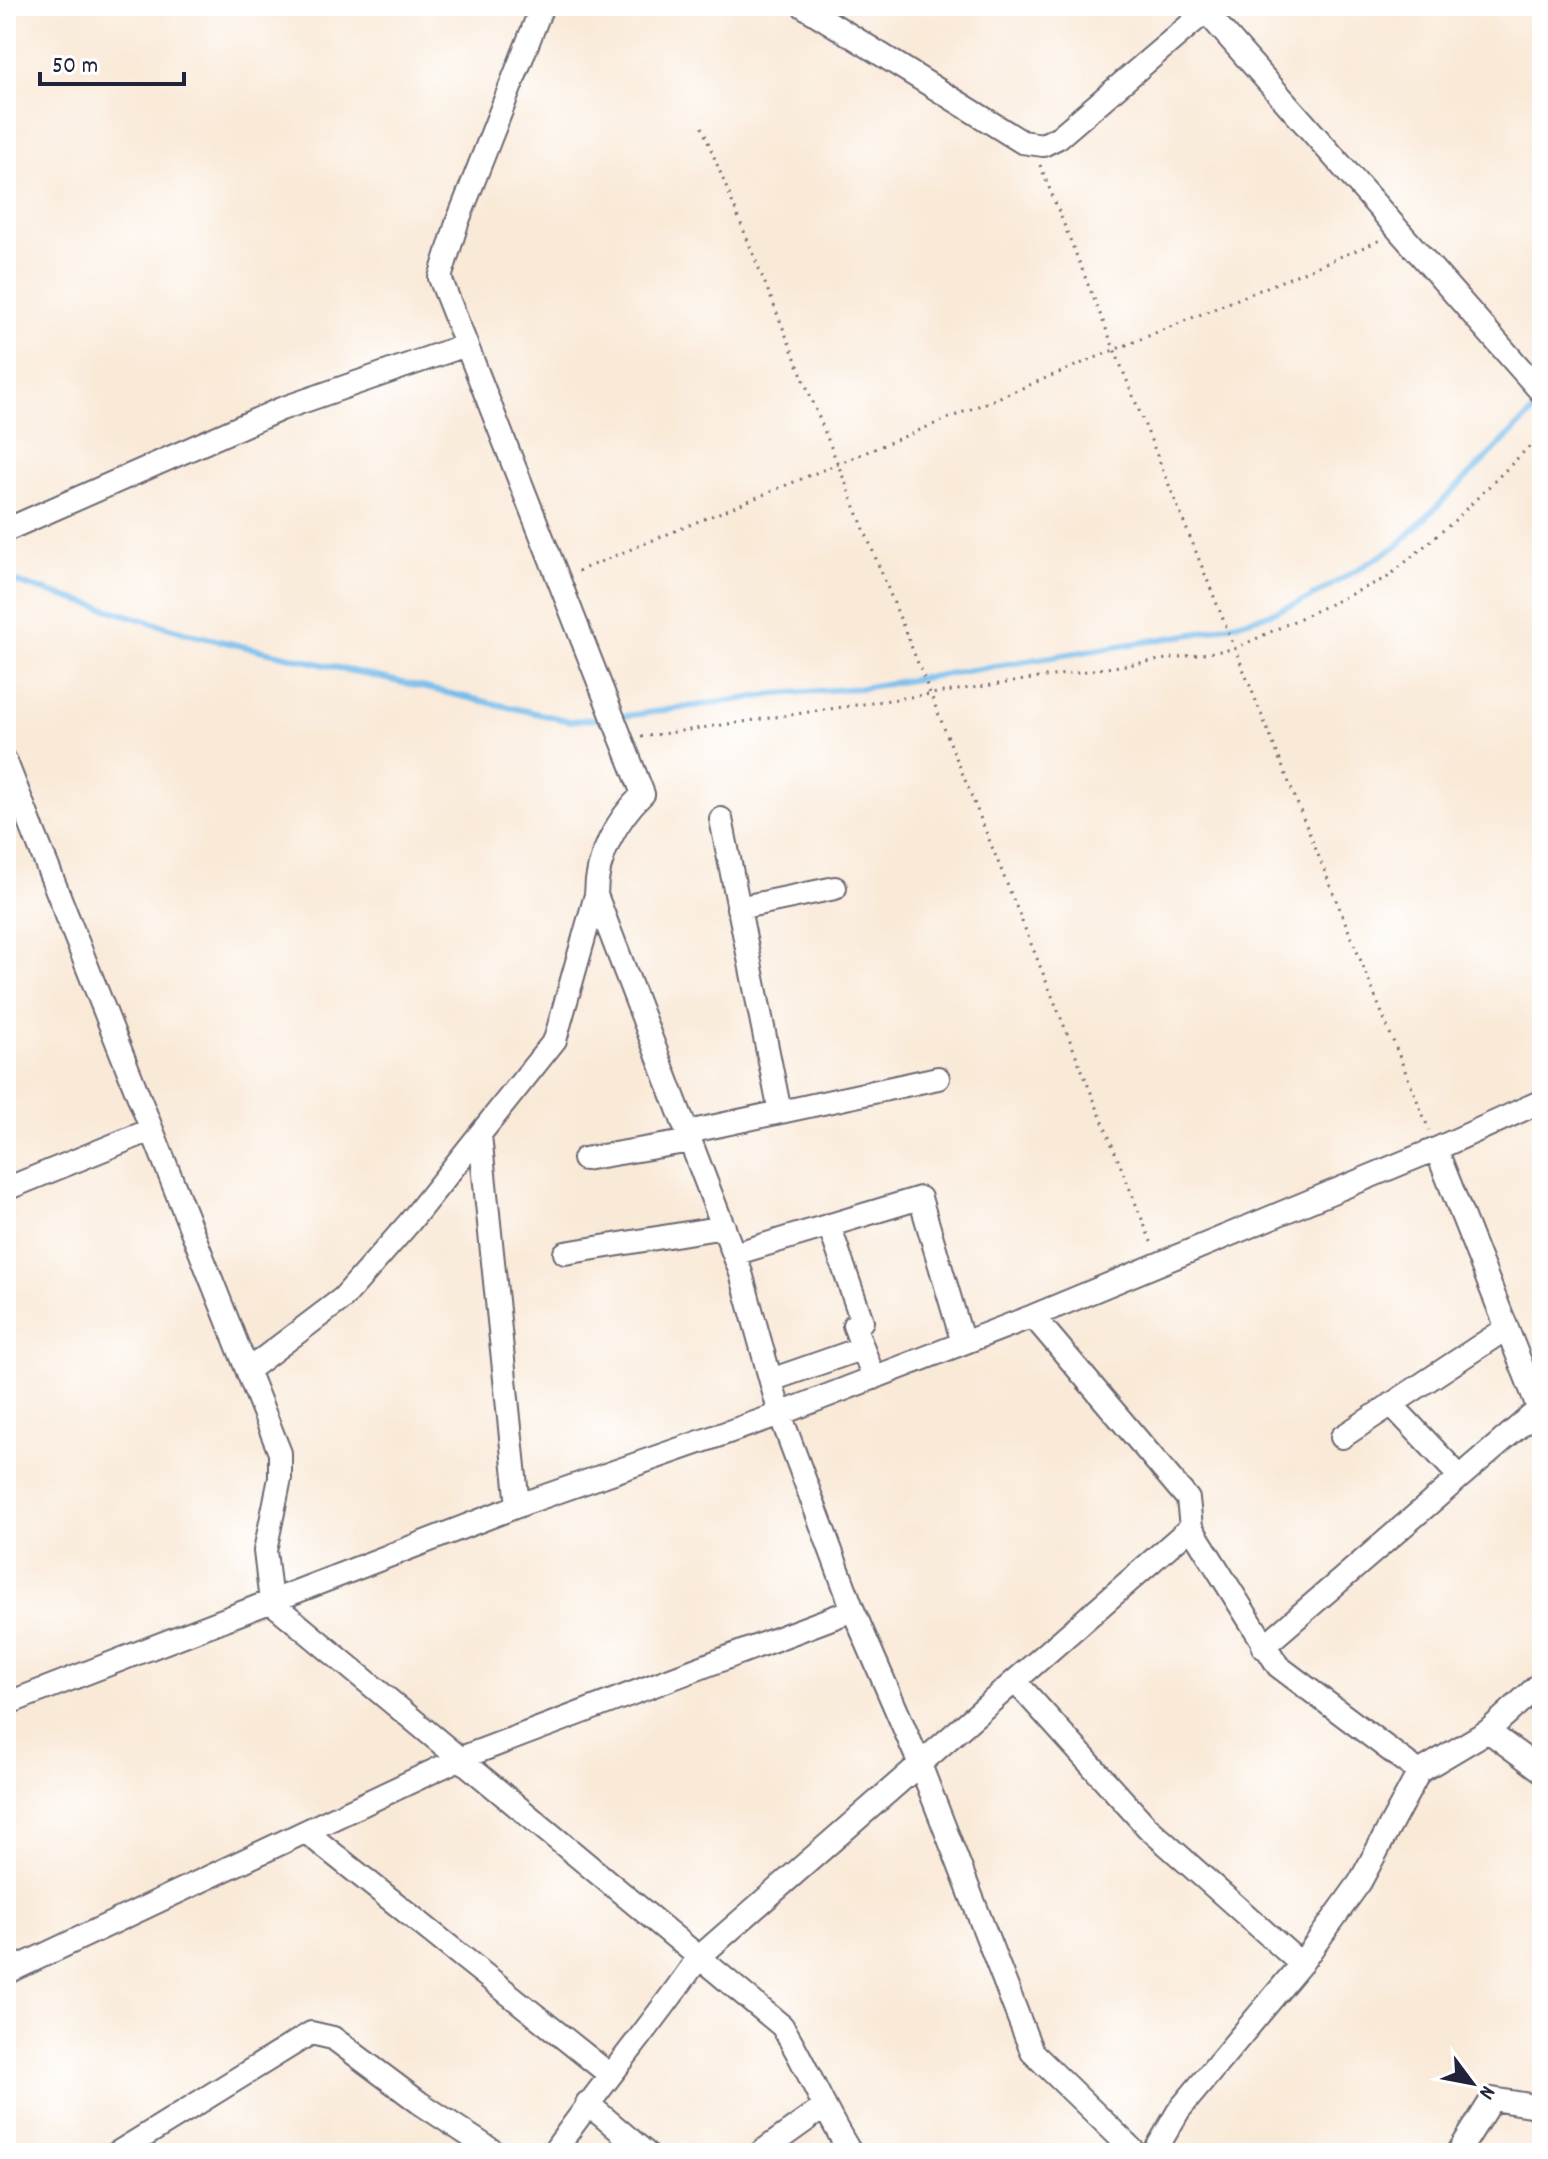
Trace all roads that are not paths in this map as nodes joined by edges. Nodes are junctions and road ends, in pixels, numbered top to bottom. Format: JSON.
{"nodes":[{"id":1,"x":542,"y":6,"type":"edge"},
{"id":2,"x":803,"y":6,"type":"edge"},
{"id":3,"x":1203,"y":9,"type":"edge"},
{"id":4,"x":466,"y":345,"type":"junction"},
{"id":5,"x":1542,"y":392,"type":"edge"},
{"id":6,"x":6,"y":530,"type":"edge"},
{"id":7,"x":6,"y":762,"type":"edge"},
{"id":8,"x":721,"y":819,"type":"dead end"},
{"id":9,"x":835,"y":888,"type":"dead end"},
{"id":10,"x":596,"y":895,"type":"junction"},
{"id":11,"x":738,"y":908,"type":"junction"},
{"id":12,"x":938,"y":1078,"type":"dead end"},
{"id":13,"x":1542,"y":1101,"type":"edge"},
{"id":14,"x":780,"y":1112,"type":"junction"},
{"id":15,"x":151,"y":1130,"type":"junction"},
{"id":16,"x":480,"y":1135,"type":"junction"},
{"id":17,"x":689,"y":1137,"type":"junction"},
{"id":18,"x":1436,"y":1149,"type":"junction"},
{"id":19,"x":584,"y":1159,"type":"dead end"},
{"id":20,"x":6,"y":1189,"type":"edge"},
{"id":21,"x":829,"y":1225,"type":"junction"},
{"id":22,"x":724,"y":1227,"type":"junction"},
{"id":23,"x":565,"y":1253,"type":"dead end"},
{"id":24,"x":734,"y":1254,"type":"junction"},
{"id":25,"x":1033,"y":1316,"type":"junction"},
{"id":26,"x":1507,"y":1328,"type":"junction"},
{"id":27,"x":963,"y":1343,"type":"junction"},
{"id":28,"x":863,"y":1348,"type":"junction"},
{"id":29,"x":1532,"y":1362,"type":"edge"},
{"id":30,"x":248,"y":1370,"type":"junction"},
{"id":31,"x":874,"y":1378,"type":"junction"},
{"id":32,"x":771,"y":1380,"type":"junction"},
{"id":33,"x":1391,"y":1404,"type":"junction"},
{"id":34,"x":1540,"y":1413,"type":"edge"},
{"id":35,"x":780,"y":1414,"type":"junction"},
{"id":36,"x":1342,"y":1437,"type":"dead end"},
{"id":37,"x":1460,"y":1477,"type":"junction"},
{"id":38,"x":518,"y":1506,"type":"junction"},
{"id":39,"x":1191,"y":1527,"type":"junction"},
{"id":40,"x":271,"y":1602,"type":"junction"},
{"id":41,"x":853,"y":1610,"type":"junction"},
{"id":42,"x":1263,"y":1647,"type":"junction"},
{"id":43,"x":1016,"y":1682,"type":"junction"},
{"id":44,"x":1542,"y":1682,"type":"edge"},
{"id":45,"x":6,"y":1704,"type":"edge"},
{"id":46,"x":1488,"y":1731,"type":"junction"},
{"id":47,"x":461,"y":1758,"type":"junction"},
{"id":48,"x":921,"y":1767,"type":"junction"},
{"id":49,"x":1542,"y":1771,"type":"edge"},
{"id":50,"x":1419,"y":1772,"type":"junction"},
{"id":51,"x":306,"y":1832,"type":"junction"},
{"id":52,"x":698,"y":1958,"type":"junction"},
{"id":53,"x":1301,"y":1964,"type":"junction"},
{"id":54,"x":6,"y":1973,"type":"edge"},
{"id":55,"x":609,"y":2074,"type":"junction"},
{"id":56,"x":587,"y":2103,"type":"junction"},
{"id":57,"x":1542,"y":2107,"type":"edge"},
{"id":58,"x":823,"y":2108,"type":"junction"},
{"id":59,"x":117,"y":2153,"type":"edge"},
{"id":60,"x":496,"y":2153,"type":"edge"},
{"id":61,"x":553,"y":2153,"type":"edge"},
{"id":62,"x":646,"y":2153,"type":"edge"},
{"id":63,"x":760,"y":2153,"type":"edge"},
{"id":64,"x":851,"y":2153,"type":"edge"},
{"id":65,"x":1136,"y":2153,"type":"edge"},
{"id":66,"x":1154,"y":2153,"type":"edge"},
{"id":67,"x":1458,"y":2153,"type":"edge"}],
"edges":[{"from":1,"to":4,"type":"street"},
{"from":2,"to":3,"type":"street"},
{"from":3,"to":5,"type":"street"},
{"from":4,"to":6,"type":"street"},
{"from":4,"to":10,"type":"street"},
{"from":7,"to":15,"type":"street"},
{"from":8,"to":11,"type":"street"},
{"from":9,"to":11,"type":"street"},
{"from":10,"to":16,"type":"street"},
{"from":10,"to":17,"type":"street"},
{"from":11,"to":14,"type":"street"},
{"from":12,"to":14,"type":"street"},
{"from":13,"to":18,"type":"street"},
{"from":14,"to":17,"type":"street"},
{"from":15,"to":20,"type":"street"},
{"from":15,"to":30,"type":"street"},
{"from":16,"to":30,"type":"street"},
{"from":16,"to":38,"type":"street"},
{"from":17,"to":19,"type":"street"},
{"from":17,"to":22,"type":"street"},
{"from":18,"to":25,"type":"street"},
{"from":18,"to":26,"type":"street"},
{"from":21,"to":24,"type":"street"},
{"from":21,"to":27,"type":"street"},
{"from":21,"to":28,"type":"street"},
{"from":22,"to":23,"type":"street"},
{"from":22,"to":24,"type":"street"},
{"from":24,"to":32,"type":"street"},
{"from":25,"to":27,"type":"street"},
{"from":25,"to":39,"type":"street"},
{"from":26,"to":29,"type":"street"},
{"from":26,"to":33,"type":"street"},
{"from":27,"to":31,"type":"street"},
{"from":28,"to":31,"type":"street"},
{"from":28,"to":32,"type":"street"},
{"from":29,"to":34,"type":"street"},
{"from":30,"to":40,"type":"street"},
{"from":31,"to":35,"type":"street"},
{"from":32,"to":35,"type":"street"},
{"from":33,"to":36,"type":"street"},
{"from":33,"to":37,"type":"street"},
{"from":34,"to":37,"type":"street"},
{"from":35,"to":38,"type":"street"},
{"from":35,"to":41,"type":"street"},
{"from":37,"to":42,"type":"street"},
{"from":38,"to":40,"type":"street"},
{"from":39,"to":42,"type":"street"},
{"from":39,"to":43,"type":"street"},
{"from":40,"to":45,"type":"street"},
{"from":40,"to":47,"type":"street"},
{"from":41,"to":47,"type":"street"},
{"from":41,"to":48,"type":"street"},
{"from":42,"to":50,"type":"street"},
{"from":43,"to":48,"type":"street"},
{"from":43,"to":53,"type":"street"},
{"from":44,"to":46,"type":"street"},
{"from":46,"to":49,"type":"street"},
{"from":46,"to":50,"type":"street"},
{"from":47,"to":51,"type":"street"},
{"from":47,"to":52,"type":"street"},
{"from":48,"to":52,"type":"street"},
{"from":48,"to":65,"type":"street"},
{"from":50,"to":53,"type":"street"},
{"from":51,"to":54,"type":"street"},
{"from":51,"to":55,"type":"street"},
{"from":52,"to":55,"type":"street"},
{"from":52,"to":58,"type":"street"},
{"from":53,"to":66,"type":"street"},
{"from":55,"to":56,"type":"street"},
{"from":56,"to":61,"type":"street"},
{"from":56,"to":62,"type":"street"},
{"from":57,"to":67,"type":"street"},
{"from":58,"to":63,"type":"street"},
{"from":58,"to":64,"type":"street"},
{"from":59,"to":60,"type":"street"}]}
